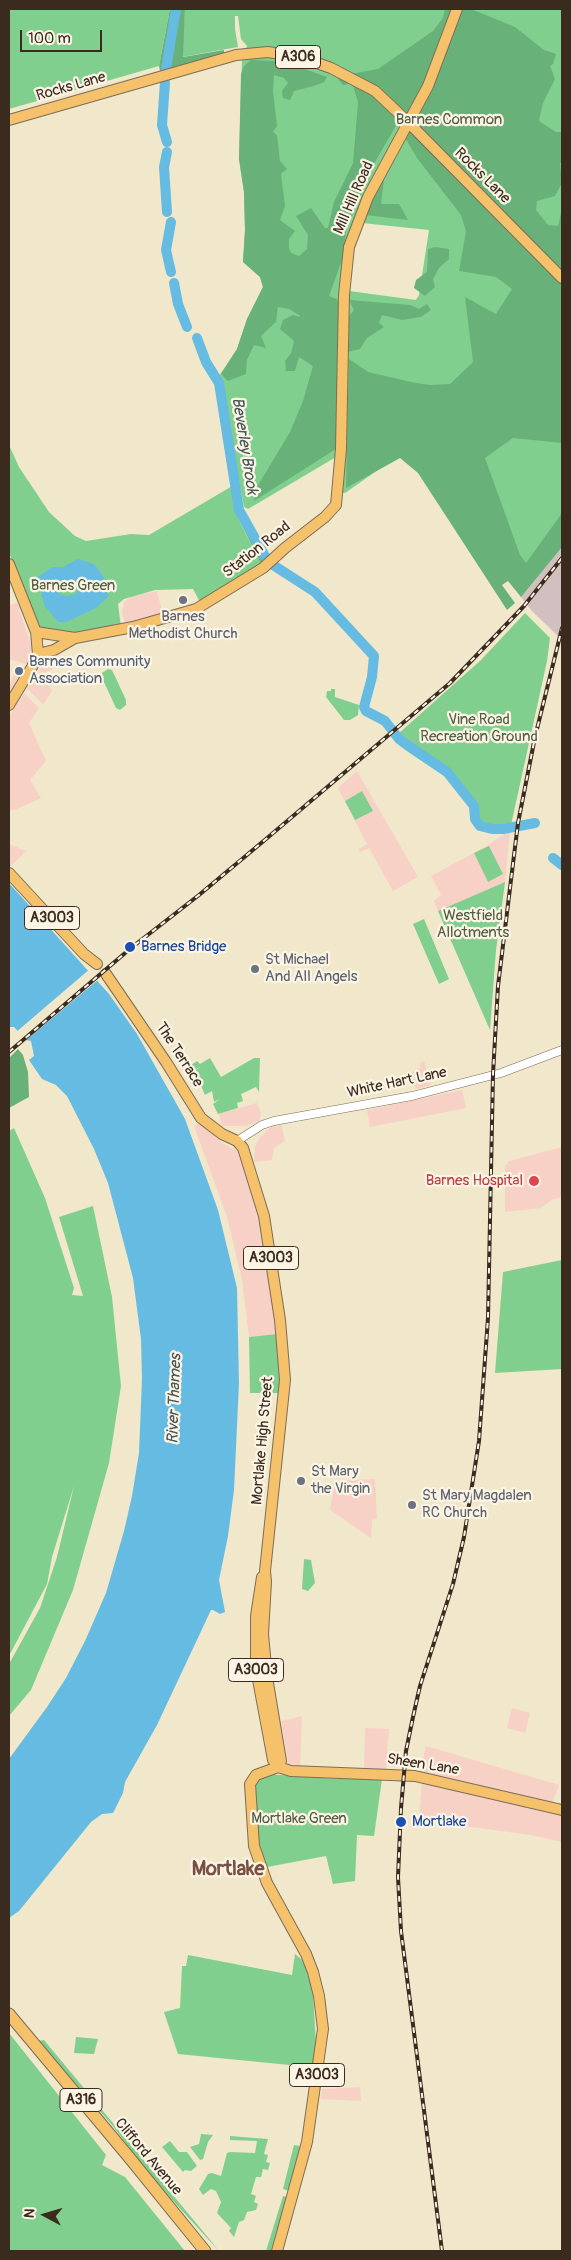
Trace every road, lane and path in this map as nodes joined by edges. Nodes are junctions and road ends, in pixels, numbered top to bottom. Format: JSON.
{"nodes":[{"id":1,"x":457,"y":9,"type":"edge"},
{"id":2,"x":9,"y":120,"type":"edge"},
{"id":3,"x":409,"y":123,"type":"junction"},
{"id":4,"x":562,"y":278,"type":"edge"},
{"id":5,"x":336,"y":505,"type":"joint"},
{"id":6,"x":9,"y":564,"type":"edge"},
{"id":7,"x":36,"y":632,"type":"junction"},
{"id":8,"x":63,"y":641,"type":"junction"},
{"id":9,"x":38,"y":654,"type":"junction"},
{"id":10,"x":9,"y":705,"type":"edge"},
{"id":11,"x":9,"y":873,"type":"edge"},
{"id":12,"x":97,"y":964,"type":"dead end"},
{"id":13,"x":106,"y":974,"type":"dead end"},
{"id":14,"x":562,"y":1050,"type":"edge"},
{"id":15,"x":238,"y":1140,"type":"junction"},
{"id":16,"x":278,"y":1767,"type":"junction"},
{"id":17,"x":562,"y":1810,"type":"edge"},
{"id":18,"x":9,"y":2014,"type":"edge"},
{"id":19,"x":205,"y":2251,"type":"edge"},
{"id":20,"x":277,"y":2251,"type":"edge"}],
"edges":[{"from":1,"to":3,"type":"main road","name":"Mill Hill Road"},
{"from":2,"to":3,"type":"main road","name":"Rocks Lane","number":"A306"},
{"from":3,"to":4,"type":"main road","name":"Rocks Lane","number":"A306"},
{"from":3,"to":5,"type":"main road","name":"Mill Hill Road"},
{"from":5,"to":8,"type":"main road","name":"Station Road"},
{"from":6,"to":7,"type":"main road"},
{"from":7,"to":8,"type":"main road"},
{"from":7,"to":9,"type":"main road"},
{"from":8,"to":9,"type":"main road","name":"Station Road"},
{"from":9,"to":10,"type":"main road"},
{"from":11,"to":12,"type":"main road","number":"A3003"},
{"from":13,"to":15,"type":"main road","name":"The Terrace"},
{"from":14,"to":15,"type":"street","name":"White Hart Lane"},
{"from":15,"to":16,"type":"main road","name":"Mortlake High Street","number":"A3003"},
{"from":16,"to":17,"type":"main road","name":"Sheen Lane"},
{"from":16,"to":20,"type":"main road","number":"A3003"},
{"from":18,"to":19,"type":"highway","name":"Clifford Avenue","number":"A316"}]}
